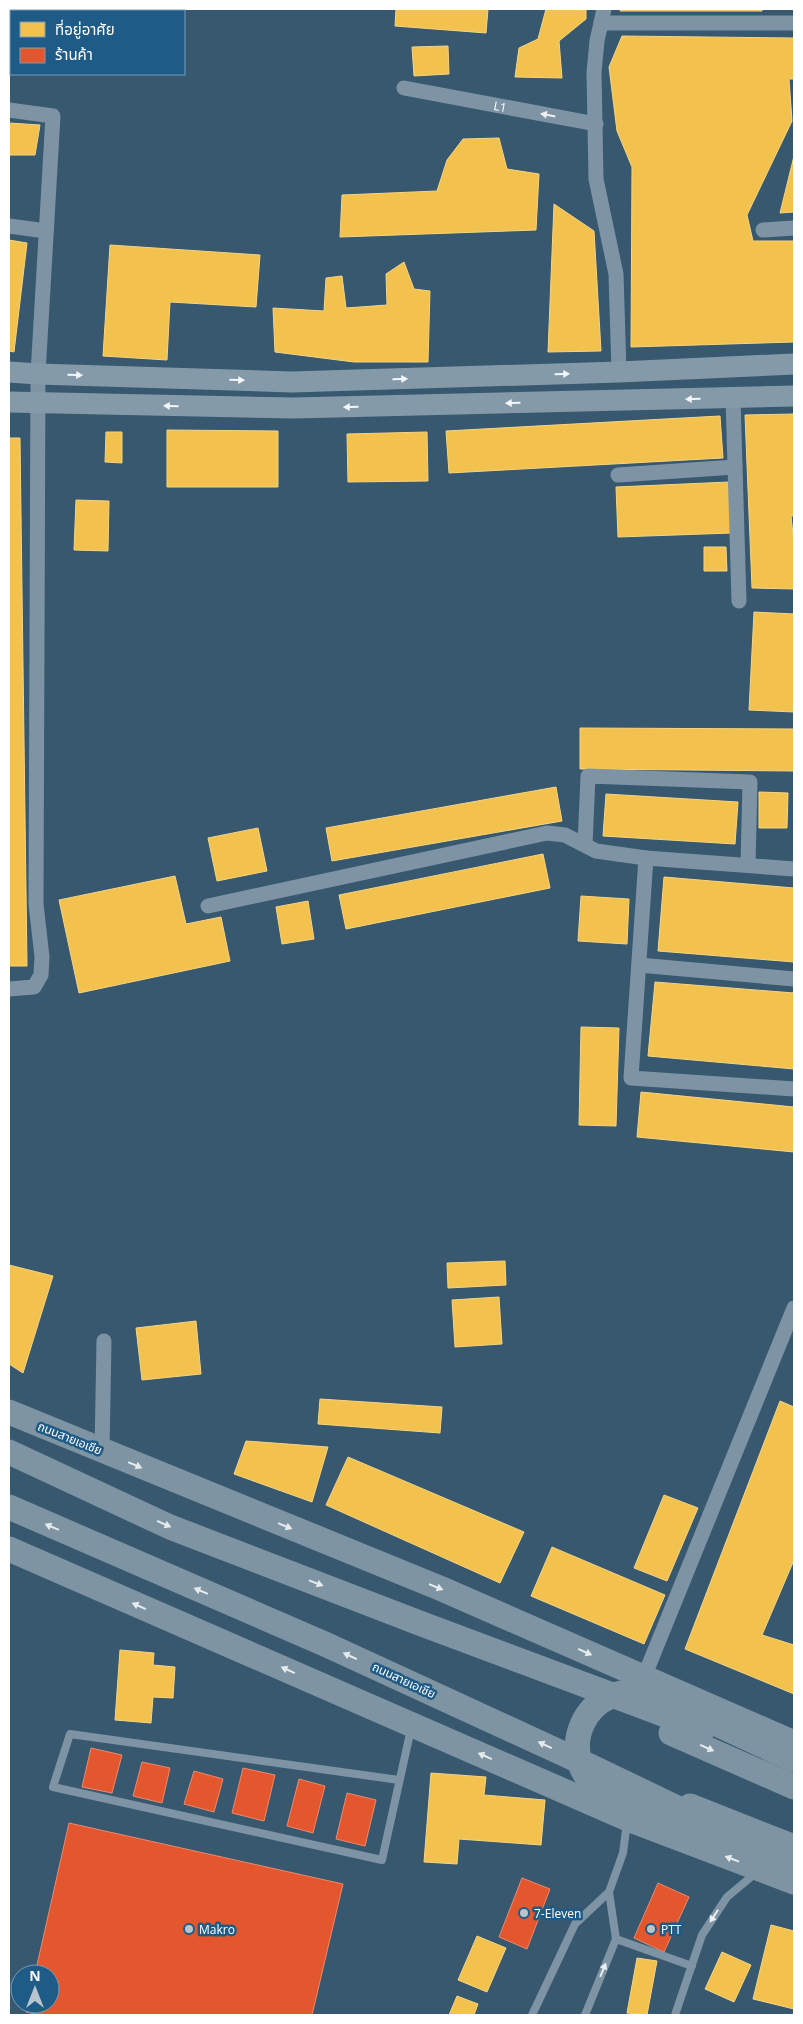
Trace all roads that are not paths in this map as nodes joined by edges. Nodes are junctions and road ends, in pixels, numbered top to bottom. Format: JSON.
{"nodes":[{"id":1,"x":602,"y":16,"type":"edge"},
{"id":2,"x":778,"y":16,"type":"edge"},
{"id":3,"x":794,"y":23,"type":"edge"},
{"id":4,"x":404,"y":88,"type":"dead end"},
{"id":5,"x":9,"y":110,"type":"edge"},
{"id":6,"x":596,"y":124,"type":"junction"},
{"id":7,"x":9,"y":226,"type":"edge"},
{"id":8,"x":794,"y":228,"type":"edge"},
{"id":9,"x":763,"y":230,"type":"dead end"},
{"id":10,"x":46,"y":231,"type":"junction"},
{"id":11,"x":794,"y":364,"type":"edge"},
{"id":12,"x":9,"y":372,"type":"edge"},
{"id":13,"x":619,"y":372,"type":"junction"},
{"id":14,"x":38,"y":374,"type":"junction"},
{"id":15,"x":794,"y":396,"type":"edge"},
{"id":16,"x":733,"y":398,"type":"junction"},
{"id":17,"x":9,"y":402,"type":"edge"},
{"id":18,"x":38,"y":404,"type":"junction"},
{"id":19,"x":735,"y":467,"type":"junction"},
{"id":20,"x":618,"y":475,"type":"dead end"},
{"id":21,"x":739,"y":601,"type":"dead end"},
{"id":22,"x":585,"y":845,"type":"junction"},
{"id":23,"x":646,"y":858,"type":"junction"},
{"id":24,"x":748,"y":866,"type":"junction"},
{"id":25,"x":794,"y":869,"type":"edge"},
{"id":26,"x":208,"y":906,"type":"dead end"},
{"id":27,"x":639,"y":965,"type":"junction"},
{"id":28,"x":794,"y":978,"type":"edge"},
{"id":29,"x":9,"y":989,"type":"edge"},
{"id":30,"x":794,"y":1089,"type":"edge"},
{"id":31,"x":794,"y":1308,"type":"edge"},
{"id":32,"x":104,"y":1341,"type":"dead end"},
{"id":33,"x":9,"y":1412,"type":"edge"},
{"id":34,"x":102,"y":1451,"type":"junction"},
{"id":35,"x":9,"y":1452,"type":"edge"},
{"id":36,"x":9,"y":1507,"type":"edge"},
{"id":37,"x":9,"y":1549,"type":"edge"},
{"id":38,"x":422,"y":1624,"type":"junction"},
{"id":39,"x":644,"y":1677,"type":"junction"},
{"id":40,"x":412,"y":1724,"type":"junction"},
{"id":41,"x":794,"y":1743,"type":"edge"},
{"id":42,"x":794,"y":1761,"type":"edge"},
{"id":43,"x":592,"y":1767,"type":"junction"},
{"id":44,"x":399,"y":1780,"type":"junction"},
{"id":45,"x":794,"y":1787,"type":"edge"},
{"id":46,"x":628,"y":1818,"type":"junction"},
{"id":47,"x":794,"y":1847,"type":"edge"},
{"id":48,"x":794,"y":1864,"type":"edge"},
{"id":49,"x":760,"y":1869,"type":"junction"},
{"id":50,"x":794,"y":1882,"type":"edge"},
{"id":51,"x":609,"y":1892,"type":"junction"},
{"id":52,"x":616,"y":1939,"type":"junction"},
{"id":53,"x":692,"y":1966,"type":"junction"},
{"id":54,"x":532,"y":2015,"type":"edge"},
{"id":55,"x":584,"y":2015,"type":"edge"},
{"id":56,"x":676,"y":2015,"type":"edge"}],
"edges":[{"from":1,"to":2,"type":"street"},
{"from":1,"to":6,"type":"street"},
{"from":2,"to":3,"type":"street"},
{"from":6,"to":4,"type":"street","name":"L1","one_way":true},
{"from":5,"to":10,"type":"street"},
{"from":6,"to":13,"type":"street"},
{"from":7,"to":10,"type":"street"},
{"from":8,"to":9,"type":"street"},
{"from":10,"to":14,"type":"street"},
{"from":11,"to":13,"type":"main road"},
{"from":12,"to":14,"type":"main road"},
{"from":14,"to":13,"type":"main road","one_way":true},
{"from":14,"to":18,"type":"street"},
{"from":15,"to":16,"type":"main road"},
{"from":16,"to":18,"type":"main road","one_way":true},
{"from":16,"to":19,"type":"street"},
{"from":17,"to":18,"type":"main road"},
{"from":18,"to":29,"type":"street"},
{"from":19,"to":20,"type":"street"},
{"from":19,"to":21,"type":"street"},
{"from":22,"to":23,"type":"street"},
{"from":22,"to":24,"type":"street"},
{"from":22,"to":26,"type":"street"},
{"from":23,"to":24,"type":"street"},
{"from":23,"to":27,"type":"street"},
{"from":24,"to":25,"type":"street"},
{"from":27,"to":28,"type":"street"},
{"from":27,"to":30,"type":"street"},
{"from":31,"to":39,"type":"street"},
{"from":32,"to":34,"type":"street"},
{"from":33,"to":34,"type":"highway","name":"ถนนสายเอเชีย"},
{"from":34,"to":39,"type":"highway","name":"ถนนสายเอเชีย","one_way":true},
{"from":35,"to":38,"type":"highway","one_way":true},
{"from":43,"to":36,"type":"highway","name":"ถนนสายเอเชีย","one_way":true},
{"from":40,"to":37,"type":"highway","one_way":true},
{"from":38,"to":42,"type":"highway"},
{"from":38,"to":45,"type":"highway","one_way":true},
{"from":39,"to":41,"type":"highway","name":"ถนนสายเอเชีย"},
{"from":40,"to":44,"type":"lane"},
{"from":46,"to":40,"type":"highway","one_way":true},
{"from":42,"to":48,"type":"highway","bridge":true},
{"from":43,"to":47,"type":"highway"},
{"from":43,"to":48,"type":"highway","name":"ถนนสายเอเชีย"},
{"from":44,"to":44,"type":"lane"},
{"from":49,"to":46,"type":"highway","one_way":true},
{"from":46,"to":51,"type":"lane"},
{"from":49,"to":50,"type":"highway"},
{"from":49,"to":53,"type":"lane","one_way":true},
{"from":51,"to":52,"type":"lane"},
{"from":51,"to":54,"type":"lane"},
{"from":52,"to":53,"type":"lane"},
{"from":55,"to":52,"type":"lane","one_way":true},
{"from":53,"to":56,"type":"lane"}]}
